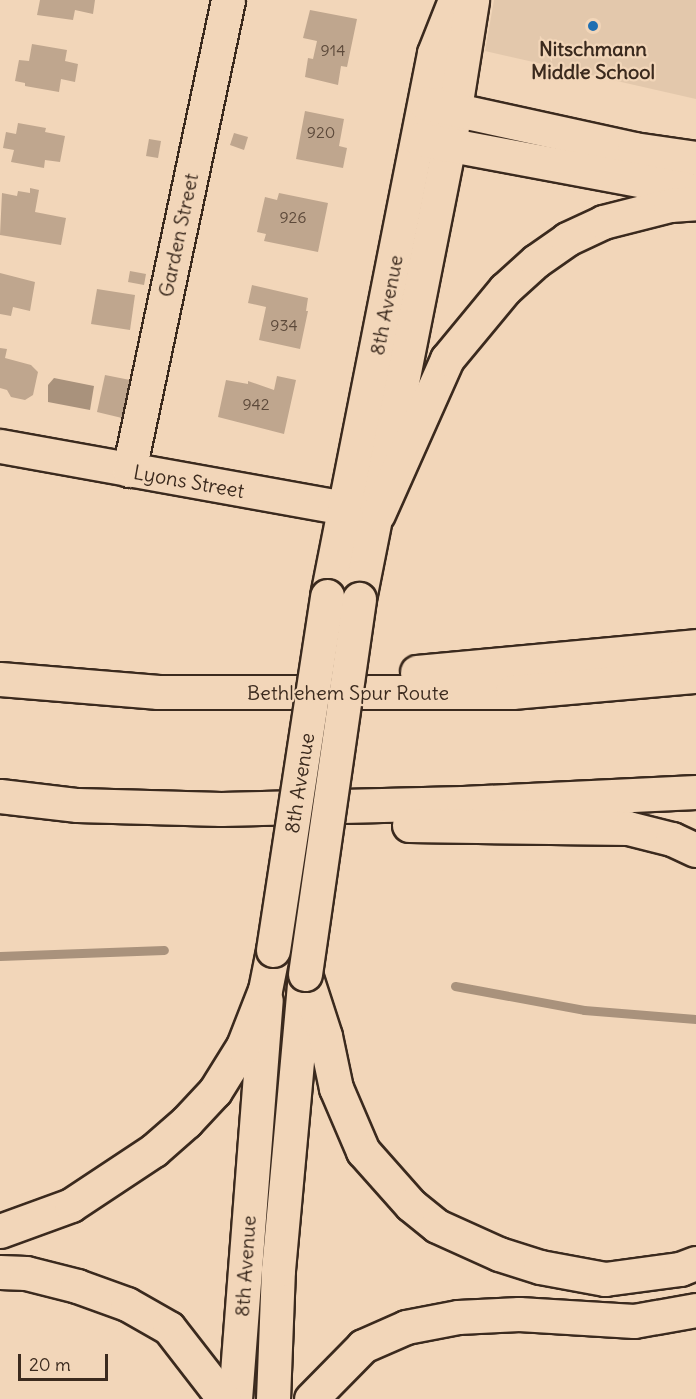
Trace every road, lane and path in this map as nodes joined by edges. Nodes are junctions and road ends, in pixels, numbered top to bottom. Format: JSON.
{"nodes":[{"id":1,"x":228,"y":0,"type":"edge"},
{"id":2,"x":455,"y":0,"type":"edge"},
{"id":3,"x":472,"y":0,"type":"edge"},
{"id":4,"x":440,"y":106,"type":"junction"},
{"id":5,"x":434,"y":143,"type":"junction"},
{"id":6,"x":696,"y":158,"type":"edge"},
{"id":7,"x":696,"y":191,"type":"edge"},
{"id":8,"x":696,"y":203,"type":"edge"},
{"id":9,"x":0,"y":446,"type":"edge"},
{"id":10,"x":129,"y":470,"type":"junction"},
{"id":11,"x":344,"y":508,"type":"junction"},
{"id":12,"x":378,"y":514,"type":"junction"},
{"id":13,"x":696,"y":646,"type":"edge"},
{"id":14,"x":696,"y":676,"type":"edge"},
{"id":15,"x":0,"y":679,"type":"edge"},
{"id":16,"x":158,"y":692,"type":"junction"},
{"id":17,"x":696,"y":792,"type":"edge"},
{"id":18,"x":0,"y":796,"type":"edge"},
{"id":19,"x":222,"y":809,"type":"junction"},
{"id":20,"x":696,"y":849,"type":"edge"},
{"id":21,"x":273,"y":950,"type":"junction"},
{"id":22,"x":305,"y":974,"type":"junction"},
{"id":23,"x":0,"y":1231,"type":"edge"},
{"id":24,"x":696,"y":1263,"type":"edge"},
{"id":25,"x":0,"y":1272,"type":"edge"},
{"id":26,"x":696,"y":1310,"type":"edge"},
{"id":27,"x":224,"y":1399,"type":"edge"},
{"id":28,"x":235,"y":1399,"type":"edge"},
{"id":29,"x":273,"y":1399,"type":"edge"},
{"id":30,"x":311,"y":1399,"type":"edge"}],
"edges":[{"from":1,"to":10,"type":"main road","name":"Garden Street"},
{"from":2,"to":4,"type":"main road","name":"8th Avenue"},
{"from":3,"to":4,"type":"main road","name":"8th Avenue"},
{"from":4,"to":5,"type":"main road","name":"8th Avenue"},
{"from":4,"to":6,"type":"main road"},
{"from":5,"to":7,"type":"main road"},
{"from":5,"to":11,"type":"main road","name":"8th Avenue"},
{"from":5,"to":12,"type":"main road","name":"8th Avenue"},
{"from":8,"to":12,"type":"main road"},
{"from":9,"to":10,"type":"main road","name":"Lyons Street"},
{"from":10,"to":11,"type":"main road","name":"Lyons Street"},
{"from":11,"to":12,"type":"main road","name":"Lyons Street"},
{"from":11,"to":21,"type":"main road","name":"8th Avenue","bridge":true},
{"from":12,"to":22,"type":"main road","name":"8th Avenue","bridge":true},
{"from":13,"to":16,"type":"main road"},
{"from":14,"to":16,"type":"main road","name":"Bethlehem Spur Route"},
{"from":15,"to":16,"type":"main road","name":"Bethlehem Spur Route"},
{"from":17,"to":19,"type":"main road"},
{"from":18,"to":19,"type":"main road"},
{"from":19,"to":20,"type":"main road"},
{"from":21,"to":23,"type":"main road"},
{"from":21,"to":28,"type":"main road","name":"8th Avenue"},
{"from":22,"to":24,"type":"main road"},
{"from":22,"to":29,"type":"main road","name":"8th Avenue"},
{"from":25,"to":27,"type":"main road"},
{"from":26,"to":30,"type":"main road"}]}
